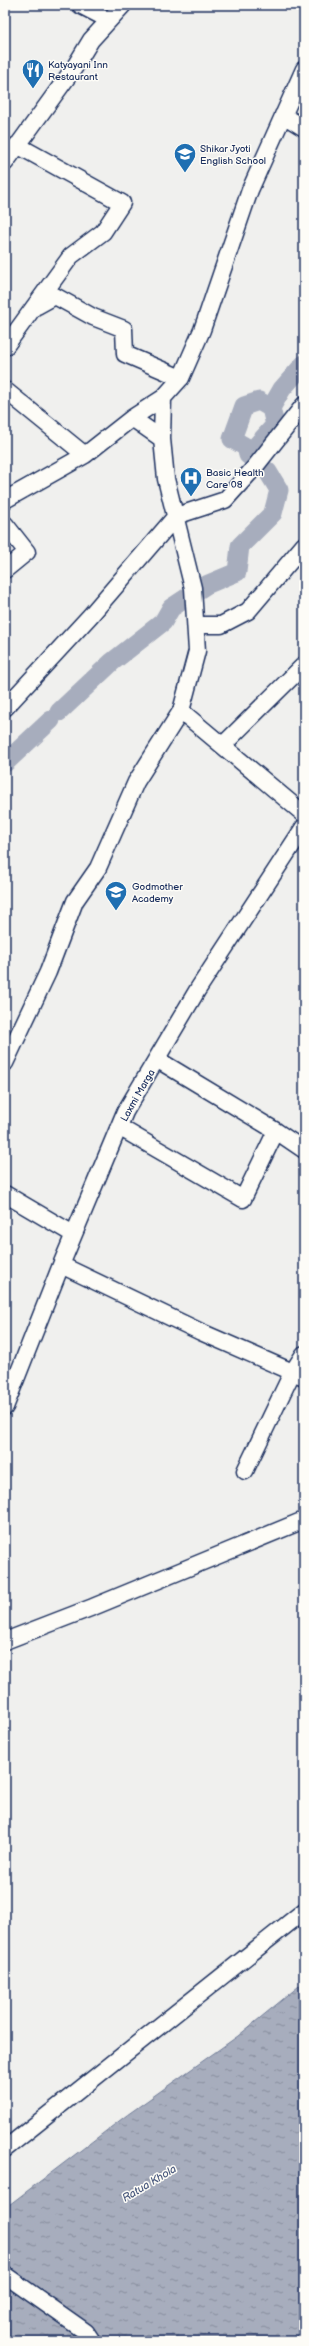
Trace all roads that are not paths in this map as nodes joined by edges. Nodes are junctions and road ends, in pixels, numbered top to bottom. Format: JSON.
{"nodes":[{"id":1,"x":80,"y":5,"type":"edge"},
{"id":2,"x":123,"y":5,"type":"edge"},
{"id":3,"x":109,"y":20,"type":"junction"},
{"id":4,"x":304,"y":69,"type":"edge"},
{"id":5,"x":283,"y":115,"type":"junction"},
{"id":6,"x":304,"y":128,"type":"edge"},
{"id":7,"x":17,"y":145,"type":"junction"},
{"id":8,"x":5,"y":163,"type":"edge"},
{"id":9,"x":35,"y":307,"type":"junction"},
{"id":10,"x":5,"y":347,"type":"edge"},
{"id":11,"x":181,"y":378,"type":"junction"},
{"id":12,"x":5,"y":390,"type":"edge"},
{"id":13,"x":163,"y":398,"type":"junction"},
{"id":14,"x":304,"y":405,"type":"edge"},
{"id":15,"x":132,"y":418,"type":"junction"},
{"id":16,"x":162,"y":440,"type":"junction"},
{"id":17,"x":85,"y":455,"type":"junction"},
{"id":18,"x":5,"y":500,"type":"edge"},
{"id":19,"x":176,"y":516,"type":"junction"},
{"id":20,"x":5,"y":524,"type":"edge"},
{"id":21,"x":304,"y":545,"type":"edge"},
{"id":22,"x":5,"y":570,"type":"edge"},
{"id":23,"x":196,"y":626,"type":"junction"},
{"id":24,"x":304,"y":665,"type":"edge"},
{"id":25,"x":5,"y":708,"type":"edge"},
{"id":26,"x":181,"y":711,"type":"junction"},
{"id":27,"x":223,"y":745,"type":"junction"},
{"id":28,"x":304,"y":814,"type":"edge"},
{"id":29,"x":304,"y":827,"type":"edge"},
{"id":30,"x":158,"y":1060,"type":"junction"},
{"id":31,"x":5,"y":1064,"type":"edge"},
{"id":32,"x":119,"y":1128,"type":"junction"},
{"id":33,"x":276,"y":1131,"type":"junction"},
{"id":34,"x":304,"y":1150,"type":"edge"},
{"id":35,"x":5,"y":1194,"type":"edge"},
{"id":36,"x":74,"y":1234,"type":"junction"},
{"id":37,"x":61,"y":1265,"type":"junction"},
{"id":38,"x":304,"y":1354,"type":"edge"},
{"id":39,"x":298,"y":1375,"type":"edge"},
{"id":40,"x":5,"y":1407,"type":"edge"},
{"id":41,"x":245,"y":1471,"type":"dead end"},
{"id":42,"x":304,"y":1520,"type":"edge"},
{"id":43,"x":5,"y":1641,"type":"edge"},
{"id":44,"x":304,"y":1911,"type":"edge"},
{"id":45,"x":5,"y":2149,"type":"edge"},
{"id":46,"x":5,"y":2275,"type":"edge"},
{"id":47,"x":92,"y":2341,"type":"edge"}],
"edges":[{"from":1,"to":3,"type":"street"},
{"from":2,"to":3,"type":"street"},
{"from":3,"to":7,"type":"street"},
{"from":4,"to":5,"type":"street"},
{"from":5,"to":6,"type":"street"},
{"from":5,"to":11,"type":"street"},
{"from":7,"to":8,"type":"street"},
{"from":7,"to":9,"type":"street"},
{"from":9,"to":10,"type":"street"},
{"from":9,"to":11,"type":"street"},
{"from":11,"to":13,"type":"street"},
{"from":12,"to":17,"type":"street"},
{"from":13,"to":15,"type":"street"},
{"from":13,"to":16,"type":"street"},
{"from":14,"to":19,"type":"street"},
{"from":15,"to":16,"type":"street"},
{"from":15,"to":17,"type":"street"},
{"from":16,"to":19,"type":"street"},
{"from":17,"to":18,"type":"street"},
{"from":19,"to":23,"type":"street"},
{"from":19,"to":25,"type":"street"},
{"from":20,"to":22,"type":"street"},
{"from":21,"to":23,"type":"street"},
{"from":23,"to":26,"type":"street"},
{"from":24,"to":27,"type":"street"},
{"from":26,"to":27,"type":"street"},
{"from":26,"to":31,"type":"street"},
{"from":27,"to":28,"type":"street"},
{"from":29,"to":30,"type":"street","name":"Laxmi Marga"},
{"from":30,"to":32,"type":"street","name":"Laxmi Marga"},
{"from":30,"to":33,"type":"street"},
{"from":32,"to":33,"type":"street"},
{"from":32,"to":36,"type":"street","name":"Laxmi Marga"},
{"from":33,"to":34,"type":"street"},
{"from":35,"to":36,"type":"street"},
{"from":36,"to":37,"type":"street","name":"Laxmi Marga"},
{"from":37,"to":39,"type":"street"},
{"from":37,"to":40,"type":"street","name":"Laxmi Marga"},
{"from":38,"to":39,"type":"street"},
{"from":39,"to":41,"type":"street"},
{"from":42,"to":43,"type":"street"},
{"from":44,"to":45,"type":"street"},
{"from":46,"to":47,"type":"street"}]}
